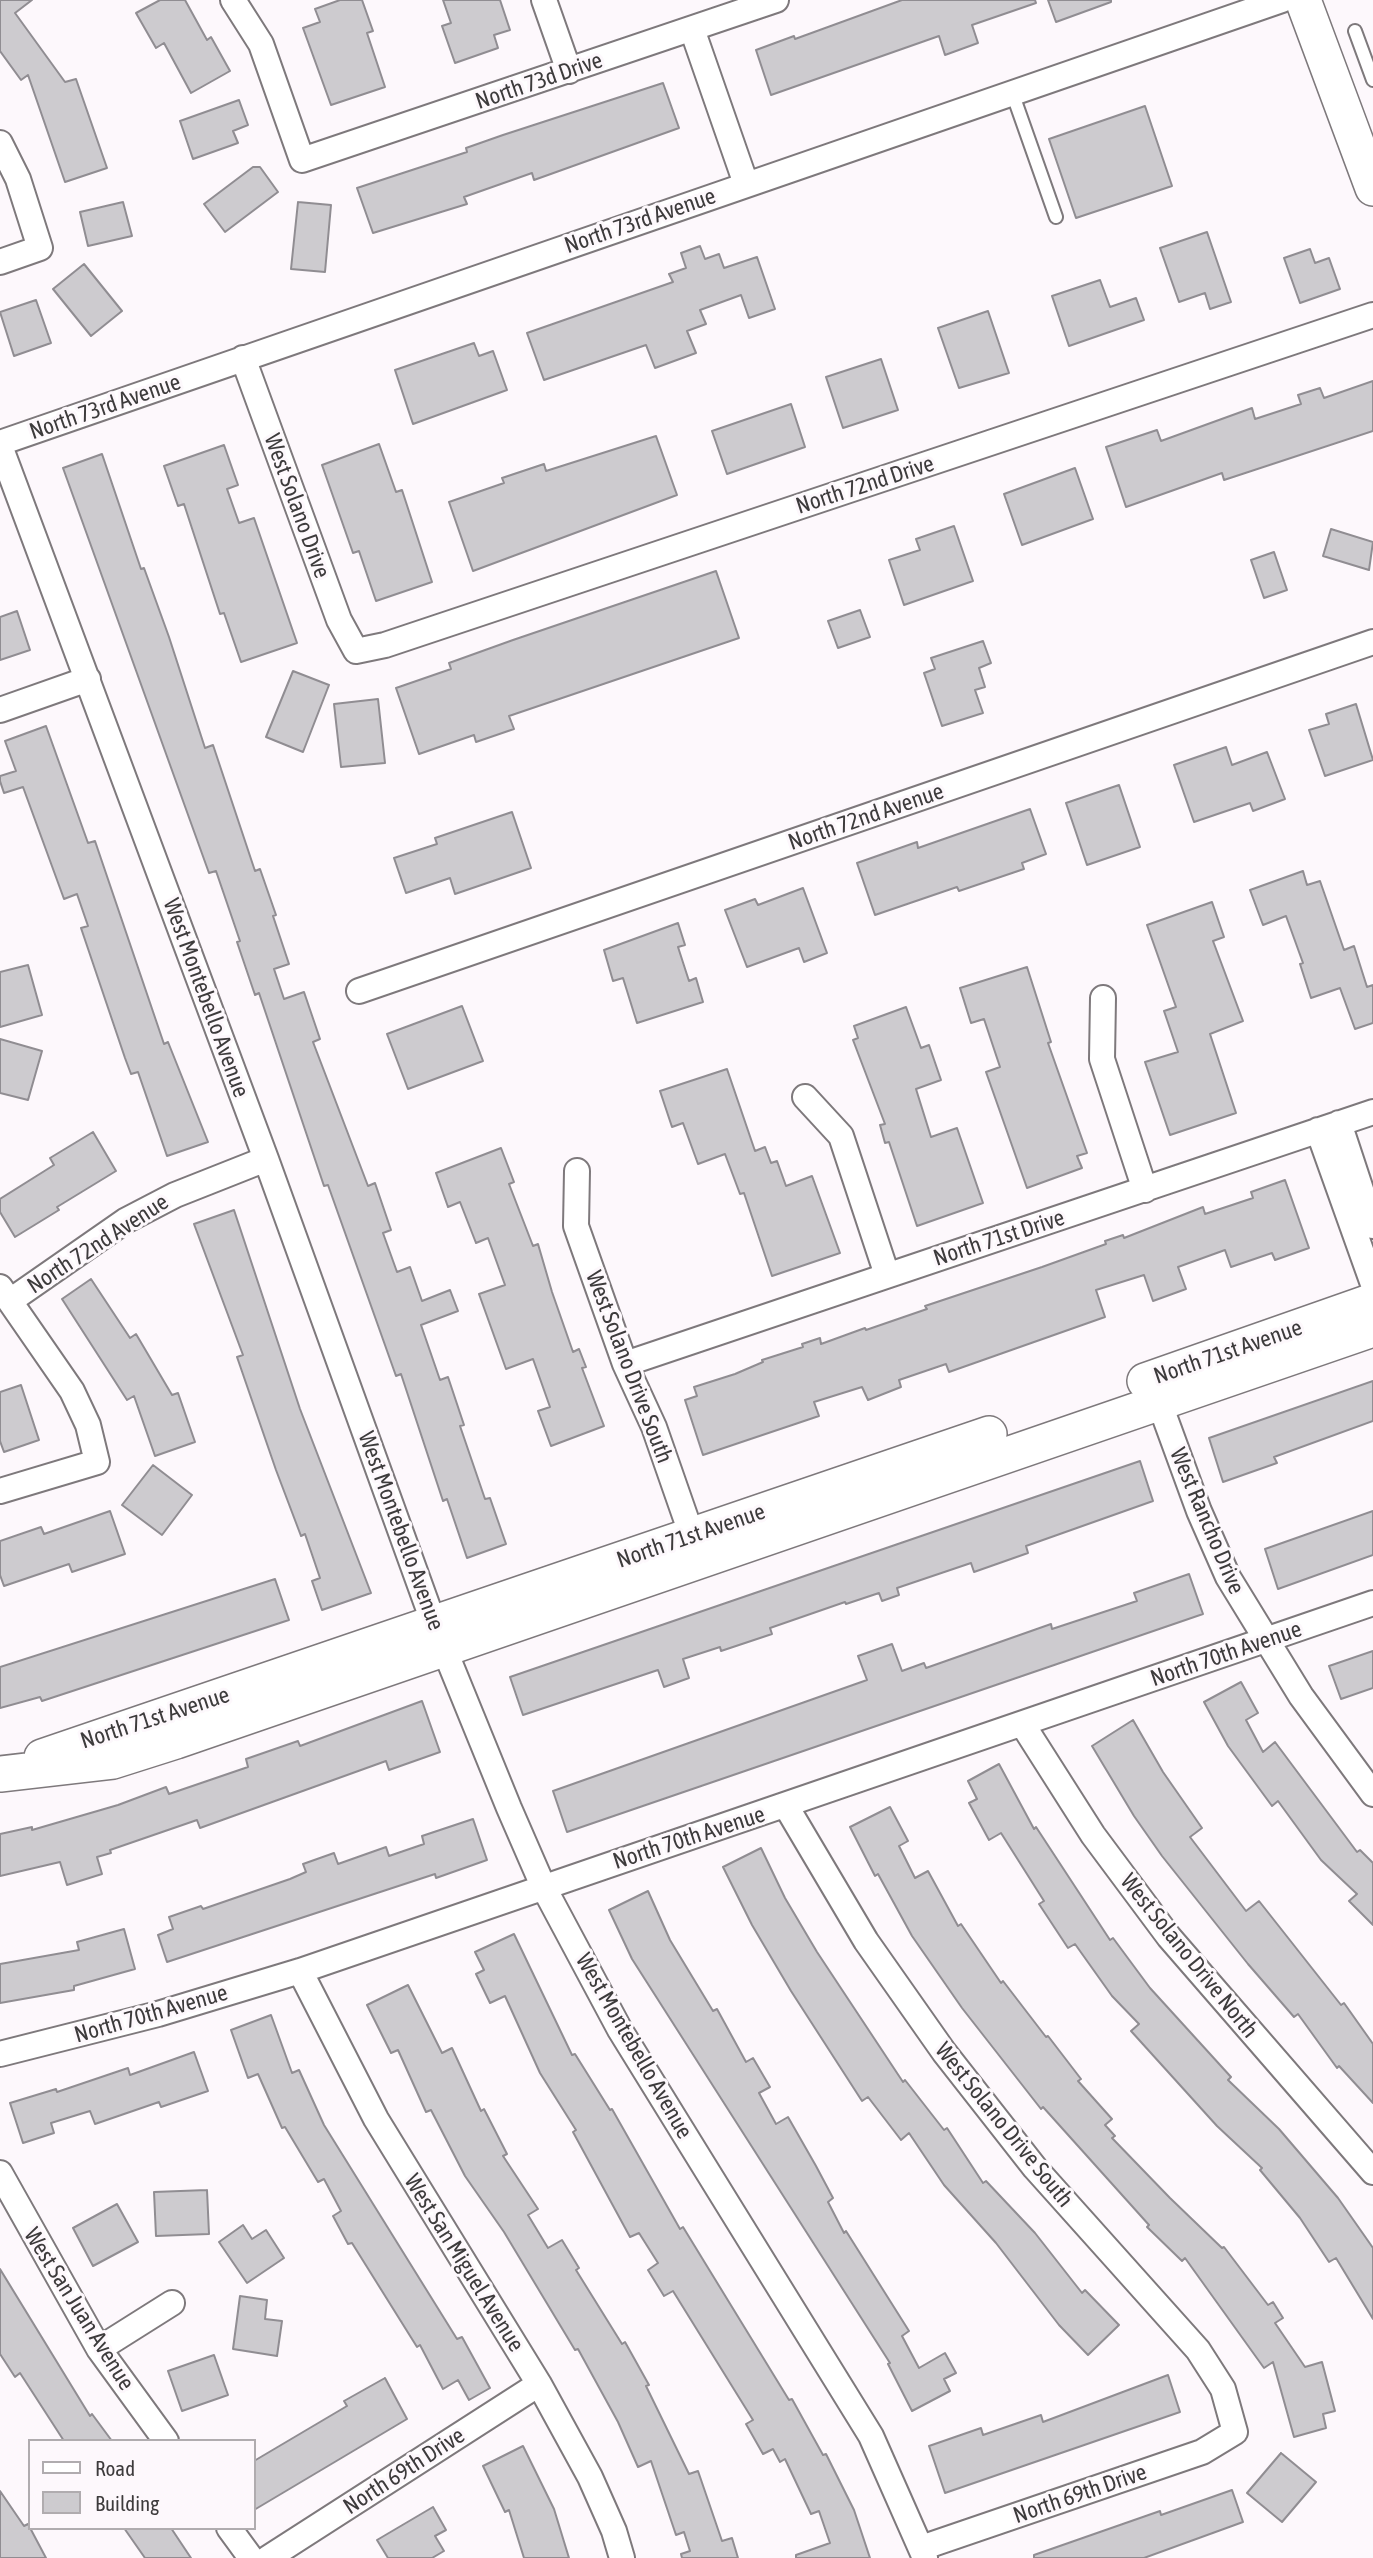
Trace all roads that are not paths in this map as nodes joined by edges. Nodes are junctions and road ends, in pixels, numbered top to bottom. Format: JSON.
{"nodes":[{"id":1,"x":233,"y":0,"type":"edge"},
{"id":2,"x":544,"y":0,"type":"edge"},
{"id":3,"x":776,"y":0,"type":"edge"},
{"id":4,"x":1282,"y":0,"type":"edge"},
{"id":5,"x":1303,"y":0,"type":"edge"},
{"id":6,"x":692,"y":29,"type":"junction"},
{"id":7,"x":1355,"y":31,"type":"dead end"},
{"id":8,"x":569,"y":71,"type":"junction"},
{"id":9,"x":1373,"y":80,"type":"edge"},
{"id":10,"x":1013,"y":95,"type":"junction"},
{"id":11,"x":0,"y":143,"type":"edge"},
{"id":12,"x":746,"y":184,"type":"junction"},
{"id":13,"x":1373,"y":188,"type":"edge"},
{"id":14,"x":1056,"y":217,"type":"dead end"},
{"id":15,"x":0,"y":262,"type":"edge"},
{"id":16,"x":1373,"y":315,"type":"edge"},
{"id":17,"x":243,"y":358,"type":"junction"},
{"id":18,"x":0,"y":445,"type":"edge"},
{"id":19,"x":1373,"y":642,"type":"edge"},
{"id":20,"x":356,"y":651,"type":"joint"},
{"id":21,"x":88,"y":679,"type":"junction"},
{"id":22,"x":0,"y":710,"type":"edge"},
{"id":23,"x":359,"y":991,"type":"dead end"},
{"id":24,"x":1103,"y":998,"type":"dead end"},
{"id":25,"x":804,"y":1097,"type":"dead end"},
{"id":26,"x":1373,"y":1112,"type":"edge"},
{"id":27,"x":1328,"y":1127,"type":"junction"},
{"id":28,"x":266,"y":1159,"type":"junction"},
{"id":29,"x":577,"y":1171,"type":"dead end"},
{"id":30,"x":1145,"y":1190,"type":"junction"},
{"id":31,"x":1366,"y":1225,"type":"edge"},
{"id":32,"x":887,"y":1275,"type":"junction"},
{"id":33,"x":1373,"y":1284,"type":"edge"},
{"id":34,"x":5,"y":1294,"type":"edge"},
{"id":35,"x":1373,"y":1301,"type":"edge"},
{"id":36,"x":1373,"y":1329,"type":"edge"},
{"id":37,"x":625,"y":1364,"type":"junction"},
{"id":38,"x":1154,"y":1390,"type":"junction"},
{"id":39,"x":0,"y":1491,"type":"edge"},
{"id":40,"x":696,"y":1548,"type":"junction"},
{"id":41,"x":1373,"y":1603,"type":"edge"},
{"id":42,"x":439,"y":1636,"type":"junction"},
{"id":43,"x":1265,"y":1640,"type":"junction"},
{"id":44,"x":1023,"y":1726,"type":"junction"},
{"id":45,"x":5,"y":1773,"type":"edge"},
{"id":46,"x":1373,"y":1794,"type":"edge"},
{"id":47,"x":786,"y":1806,"type":"junction"},
{"id":48,"x":543,"y":1886,"type":"junction"},
{"id":49,"x":300,"y":1971,"type":"junction"},
{"id":50,"x":0,"y":2054,"type":"edge"},
{"id":51,"x":1373,"y":2172,"type":"edge"},
{"id":52,"x":0,"y":2173,"type":"edge"},
{"id":53,"x":7,"y":2206,"type":"edge"},
{"id":54,"x":172,"y":2303,"type":"dead end"},
{"id":55,"x":99,"y":2349,"type":"junction"},
{"id":56,"x":539,"y":2384,"type":"junction"},
{"id":57,"x":1235,"y":2432,"type":"joint"},
{"id":58,"x":165,"y":2439,"type":"edge"},
{"id":59,"x":230,"y":2530,"type":"edge"},
{"id":60,"x":923,"y":2553,"type":"edge"},
{"id":61,"x":251,"y":2558,"type":"edge"},
{"id":62,"x":268,"y":2558,"type":"edge"},
{"id":63,"x":622,"y":2558,"type":"edge"}],
"edges":[{"from":1,"to":8,"type":"street","name":"North 73d Drive"},
{"from":2,"to":8,"type":"street"},
{"from":3,"to":6,"type":"street","name":"North 73d Drive"},
{"from":4,"to":10,"type":"street","name":"North 73rd Avenue"},
{"from":5,"to":13,"type":"street"},
{"from":6,"to":8,"type":"street","name":"North 73d Drive"},
{"from":6,"to":12,"type":"street"},
{"from":7,"to":9,"type":"lane"},
{"from":10,"to":12,"type":"street","name":"North 73rd Avenue"},
{"from":10,"to":14,"type":"lane"},
{"from":11,"to":15,"type":"street"},
{"from":12,"to":17,"type":"street","name":"North 73rd Avenue"},
{"from":16,"to":20,"type":"street","name":"North 72nd Drive"},
{"from":17,"to":18,"type":"street","name":"North 73rd Avenue"},
{"from":17,"to":20,"type":"street","name":"West Solano Drive"},
{"from":18,"to":21,"type":"street","name":"West Montebello Avenue"},
{"from":19,"to":23,"type":"street","name":"North 72nd Avenue"},
{"from":21,"to":22,"type":"street"},
{"from":21,"to":28,"type":"street","name":"West Montebello Avenue"},
{"from":24,"to":30,"type":"street"},
{"from":25,"to":32,"type":"street"},
{"from":26,"to":27,"type":"street","name":"North 71st Drive"},
{"from":27,"to":30,"type":"street","name":"North 71st Drive"},
{"from":27,"to":31,"type":"street"},
{"from":28,"to":34,"type":"street","name":"North 72nd Avenue"},
{"from":28,"to":42,"type":"street","name":"West Montebello Avenue"},
{"from":29,"to":37,"type":"street","name":"West Solano Drive South"},
{"from":30,"to":32,"type":"street","name":"North 71st Drive"},
{"from":31,"to":33,"type":"street"},
{"from":32,"to":37,"type":"street","name":"North 71st Drive"},
{"from":34,"to":39,"type":"street"},
{"from":35,"to":38,"type":"street","name":"North 71st Avenue"},
{"from":36,"to":38,"type":"street","name":"North 71st Avenue"},
{"from":37,"to":40,"type":"street","name":"West Solano Drive South"},
{"from":38,"to":40,"type":"street","name":"North 71st Avenue"},
{"from":38,"to":43,"type":"street","name":"West Rancho Drive"},
{"from":40,"to":42,"type":"street","name":"North 71st Avenue"},
{"from":41,"to":43,"type":"street","name":"North 70th Avenue"},
{"from":42,"to":45,"type":"street","name":"North 71st Avenue"},
{"from":42,"to":48,"type":"street","name":"West Montebello Avenue"},
{"from":43,"to":44,"type":"street","name":"North 70th Avenue"},
{"from":43,"to":46,"type":"street","name":"West Rancho Drive"},
{"from":44,"to":47,"type":"street","name":"North 70th Avenue"},
{"from":44,"to":51,"type":"street","name":"West Solano Drive North"},
{"from":47,"to":48,"type":"street","name":"North 70th Avenue"},
{"from":47,"to":57,"type":"street","name":"West Solano Drive South"},
{"from":48,"to":49,"type":"street","name":"North 70th Avenue"},
{"from":48,"to":60,"type":"street","name":"West Montebello Avenue"},
{"from":49,"to":50,"type":"street","name":"North 70th Avenue"},
{"from":49,"to":56,"type":"street","name":"West San Miguel Avenue"},
{"from":52,"to":53,"type":"street","name":"West San Juan Avenue"},
{"from":53,"to":55,"type":"street","name":"West San Juan Avenue"},
{"from":54,"to":55,"type":"street"},
{"from":55,"to":58,"type":"street","name":"West San Juan Avenue"},
{"from":56,"to":62,"type":"street","name":"North 69th Drive"},
{"from":56,"to":63,"type":"street","name":"West San Miguel Avenue"},
{"from":57,"to":60,"type":"street","name":"North 69th Drive"},
{"from":59,"to":61,"type":"street"}]}
